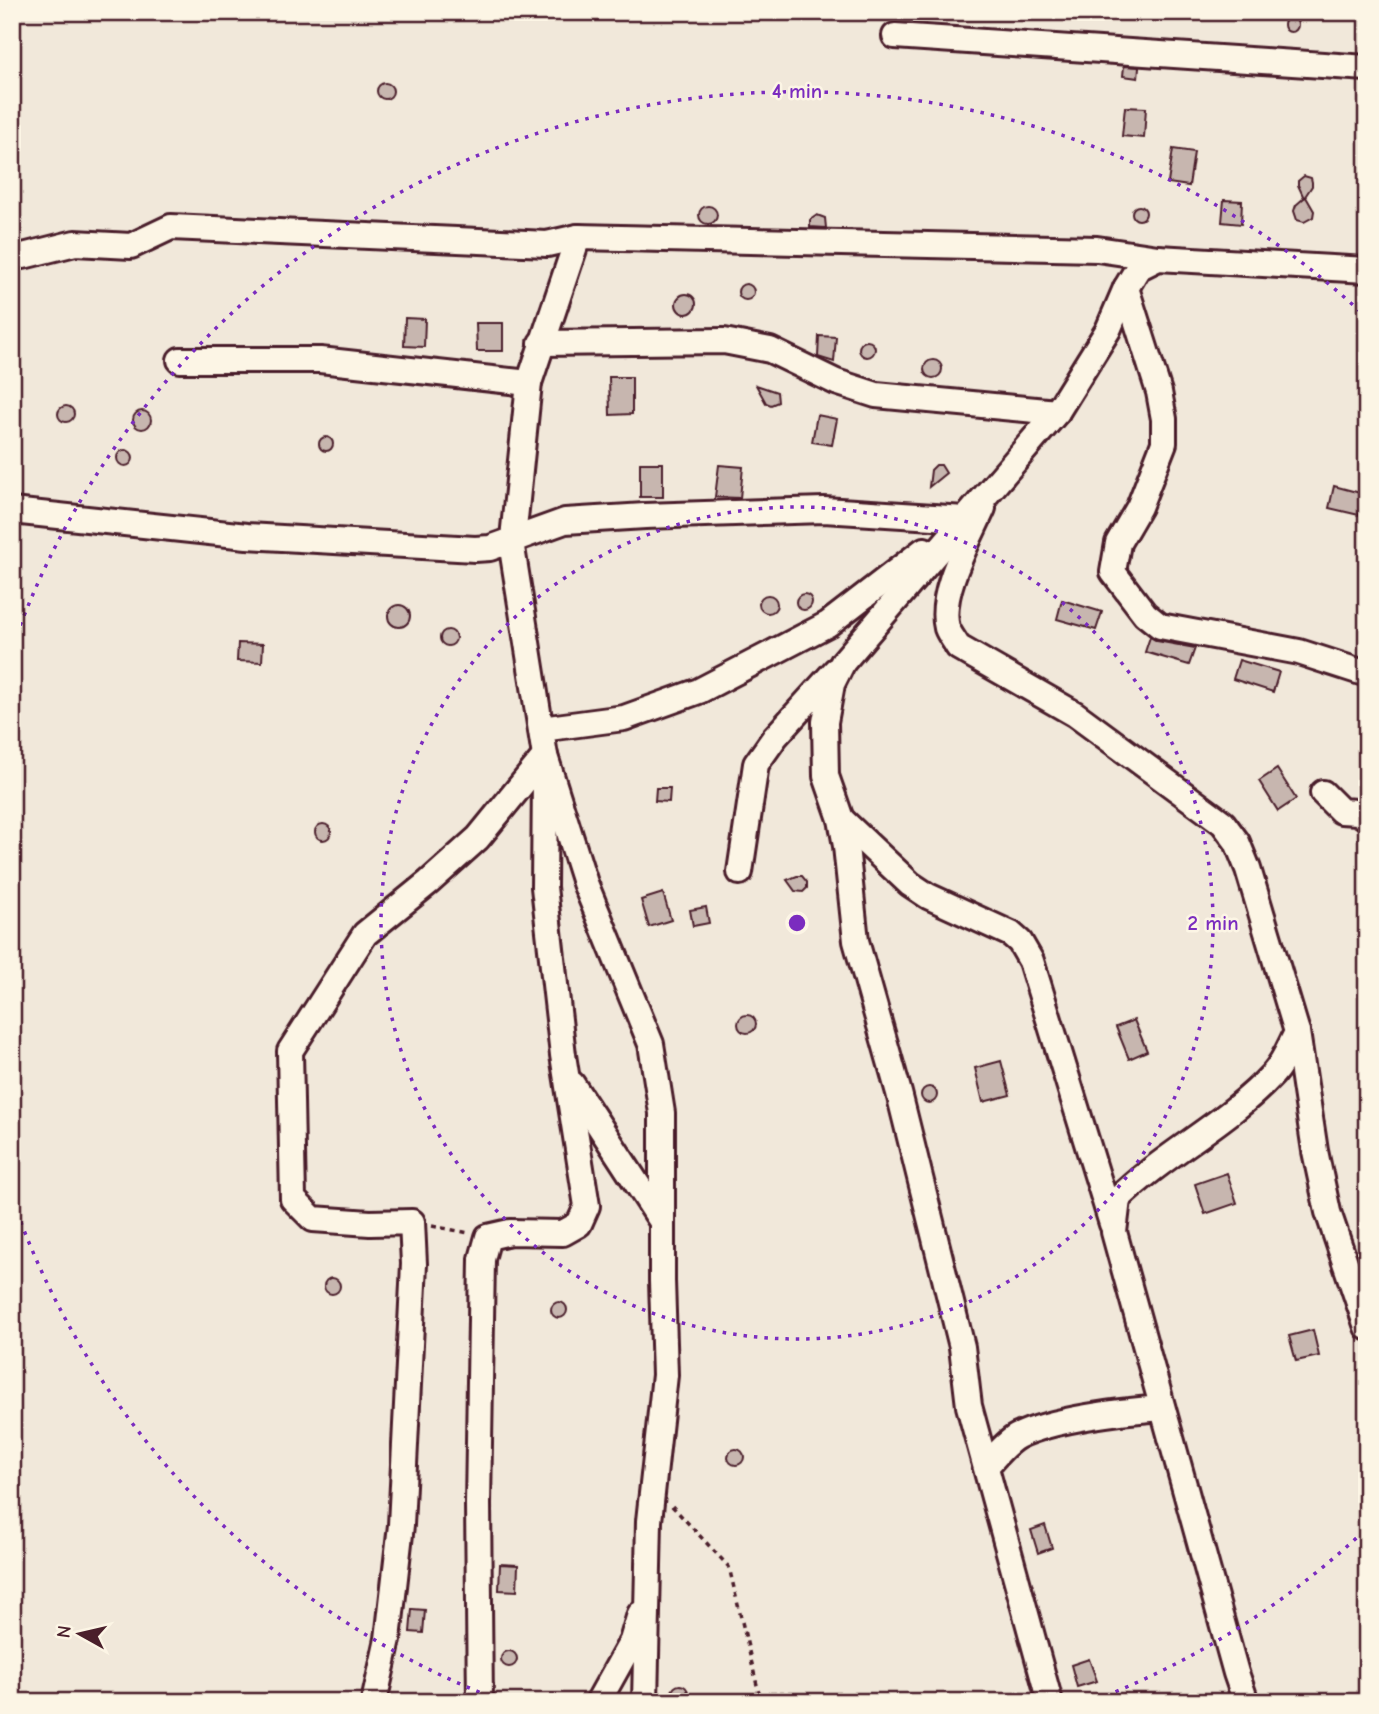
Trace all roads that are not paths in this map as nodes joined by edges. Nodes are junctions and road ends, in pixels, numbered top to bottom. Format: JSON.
{"nodes":[{"id":1,"x":895,"y":36,"type":"dead end"},
{"id":2,"x":1367,"y":68,"type":"edge"},
{"id":3,"x":578,"y":237,"type":"junction"},
{"id":4,"x":12,"y":256,"type":"edge"},
{"id":5,"x":1158,"y":258,"type":"junction"},
{"id":6,"x":1367,"y":270,"type":"edge"},
{"id":7,"x":1126,"y":288,"type":"junction"},
{"id":8,"x":541,"y":342,"type":"junction"},
{"id":9,"x":180,"y":360,"type":"dead end"},
{"id":10,"x":529,"y":383,"type":"junction"},
{"id":11,"x":1058,"y":412,"type":"junction"},
{"id":12,"x":991,"y":488,"type":"junction"},
{"id":13,"x":12,"y":511,"type":"edge"},
{"id":14,"x":960,"y":518,"type":"junction"},
{"id":15,"x":512,"y":541,"type":"junction"},
{"id":16,"x":843,"y":662,"type":"junction"},
{"id":17,"x":1367,"y":674,"type":"edge"},
{"id":18,"x":541,"y":729,"type":"junction"},
{"id":19,"x":545,"y":756,"type":"junction"},
{"id":20,"x":1323,"y":793,"type":"dead end"},
{"id":21,"x":1367,"y":818,"type":"edge"},
{"id":22,"x":841,"y":819,"type":"junction"},
{"id":23,"x":740,"y":872,"type":"dead end"},
{"id":24,"x":1297,"y":1032,"type":"junction"},
{"id":25,"x":566,"y":1074,"type":"junction"},
{"id":26,"x":662,"y":1222,"type":"junction"},
{"id":27,"x":1114,"y":1232,"type":"junction"},
{"id":28,"x":1367,"y":1327,"type":"edge"},
{"id":29,"x":1162,"y":1408,"type":"junction"},
{"id":30,"x":985,"y":1466,"type":"junction"},
{"id":31,"x":648,"y":1588,"type":"junction"},
{"id":32,"x":645,"y":1700,"type":"edge"},
{"id":33,"x":374,"y":1702,"type":"edge"},
{"id":34,"x":480,"y":1702,"type":"edge"},
{"id":35,"x":598,"y":1702,"type":"edge"},
{"id":36,"x":1050,"y":1702,"type":"edge"},
{"id":37,"x":1246,"y":1702,"type":"edge"}],
"edges":[{"from":1,"to":2,"type":"street"},
{"from":3,"to":4,"type":"street"},
{"from":3,"to":5,"type":"street"},
{"from":3,"to":8,"type":"street"},
{"from":5,"to":6,"type":"street"},
{"from":5,"to":7,"type":"street"},
{"from":7,"to":11,"type":"street"},
{"from":7,"to":17,"type":"street"},
{"from":8,"to":10,"type":"street"},
{"from":8,"to":11,"type":"street"},
{"from":9,"to":10,"type":"street"},
{"from":10,"to":15,"type":"street"},
{"from":11,"to":12,"type":"street"},
{"from":12,"to":14,"type":"street"},
{"from":12,"to":24,"type":"street"},
{"from":13,"to":15,"type":"street"},
{"from":14,"to":15,"type":"street"},
{"from":14,"to":16,"type":"street"},
{"from":14,"to":18,"type":"street"},
{"from":15,"to":18,"type":"street"},
{"from":16,"to":22,"type":"street"},
{"from":16,"to":23,"type":"street"},
{"from":18,"to":19,"type":"street"},
{"from":19,"to":25,"type":"street"},
{"from":19,"to":26,"type":"street"},
{"from":19,"to":33,"type":"street"},
{"from":20,"to":21,"type":"street"},
{"from":22,"to":27,"type":"street"},
{"from":22,"to":30,"type":"street"},
{"from":24,"to":27,"type":"street"},
{"from":24,"to":28,"type":"street"},
{"from":25,"to":26,"type":"street"},
{"from":25,"to":34,"type":"street"},
{"from":26,"to":31,"type":"street"},
{"from":27,"to":29,"type":"street"},
{"from":29,"to":30,"type":"street"},
{"from":29,"to":37,"type":"street"},
{"from":30,"to":36,"type":"street"},
{"from":31,"to":32,"type":"street"},
{"from":31,"to":35,"type":"street"}]}
